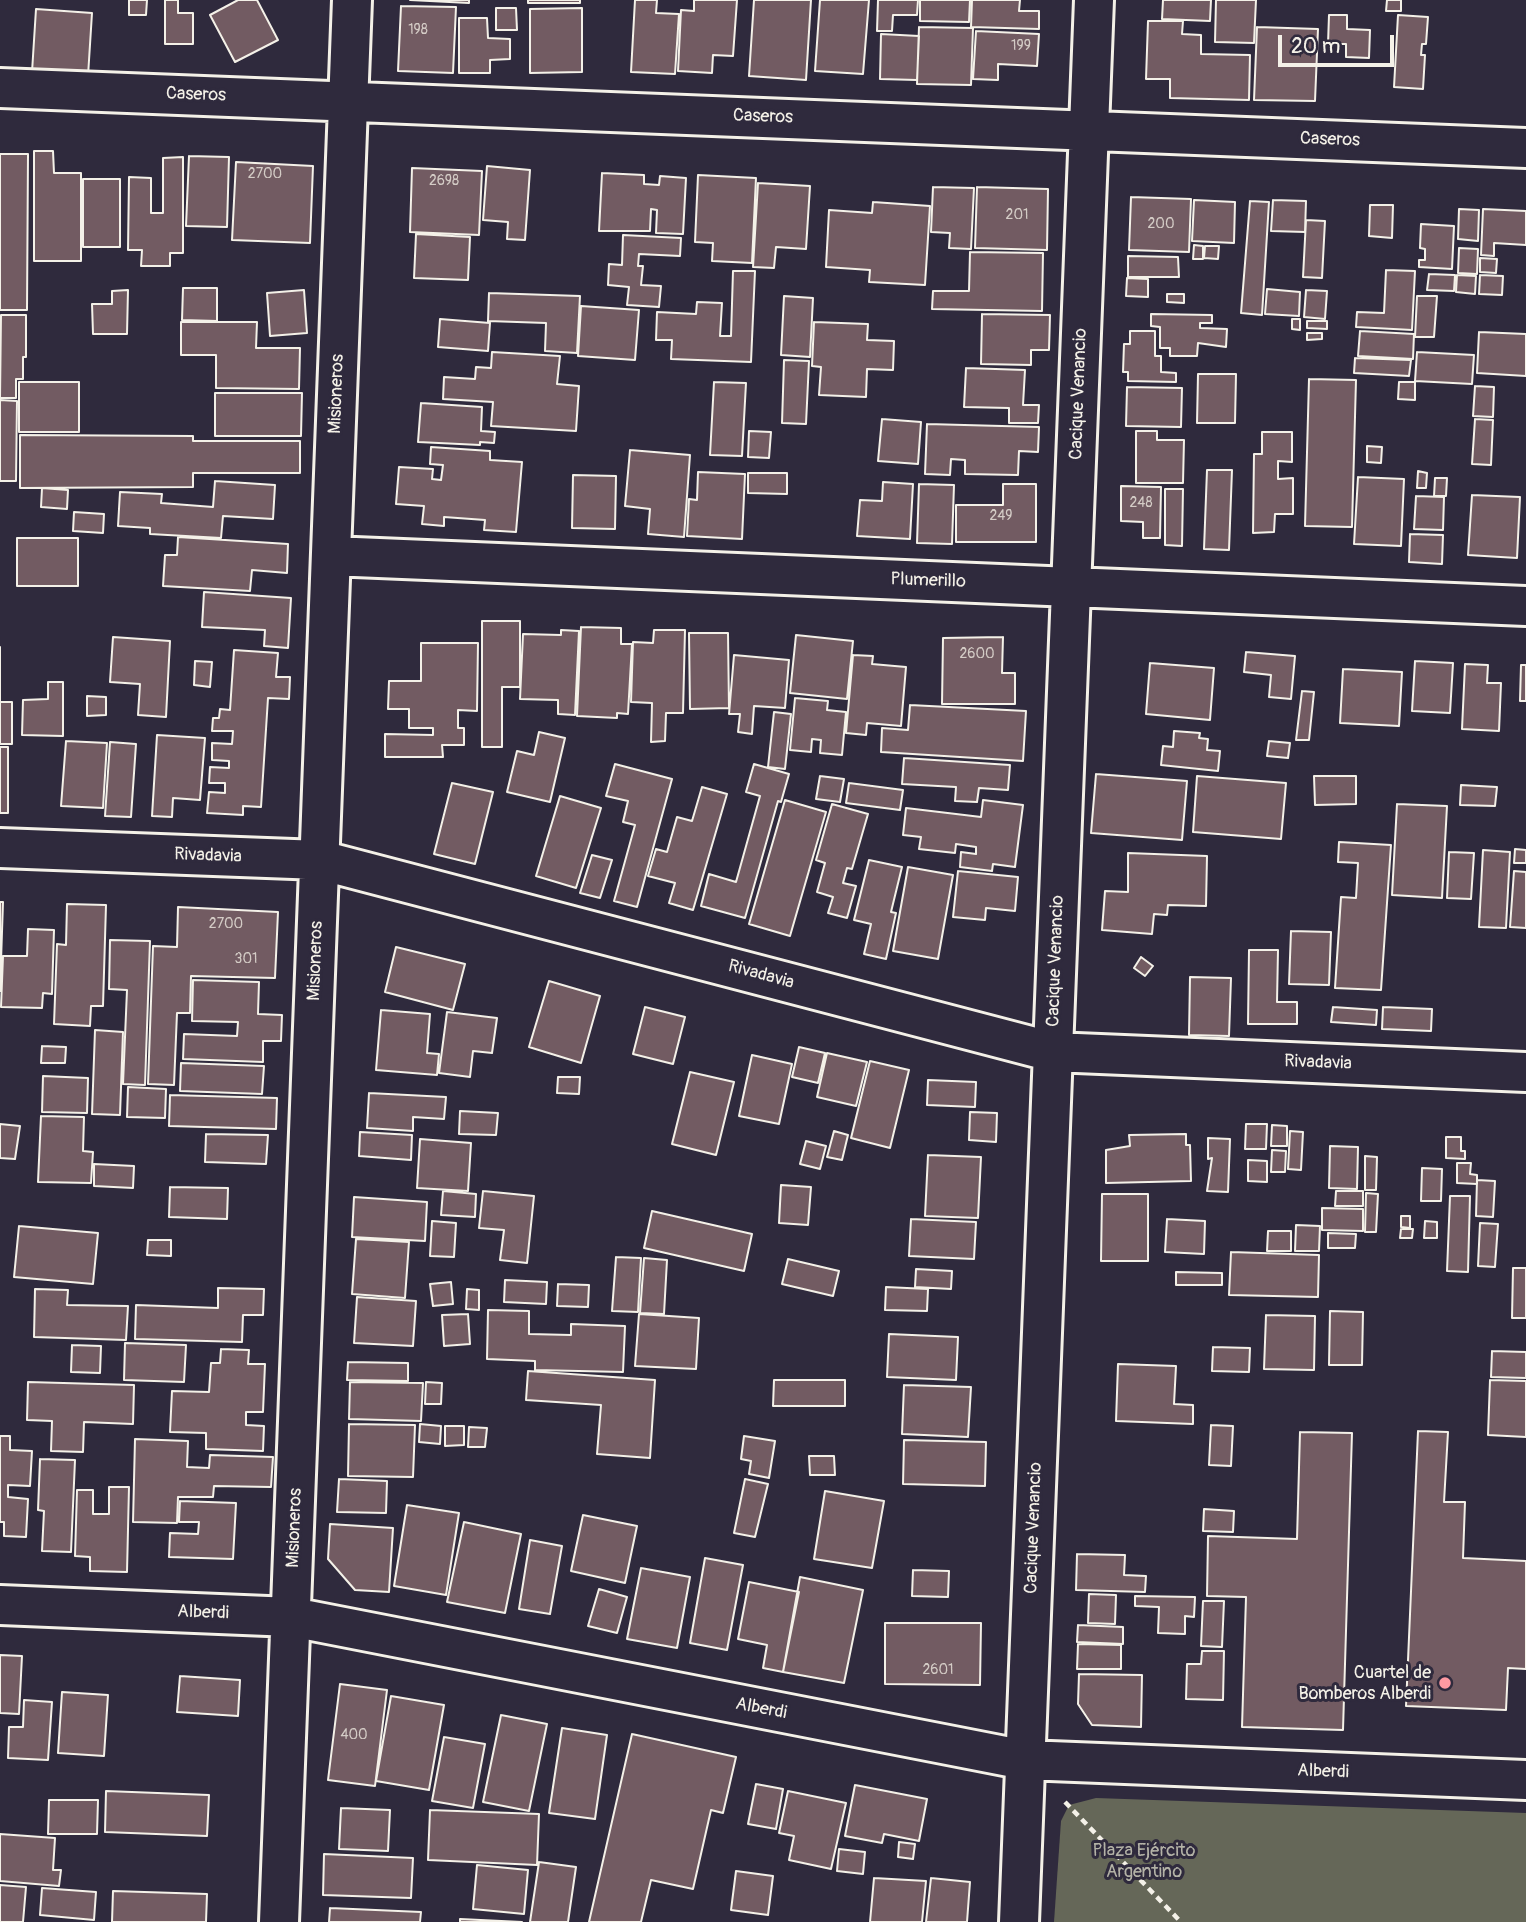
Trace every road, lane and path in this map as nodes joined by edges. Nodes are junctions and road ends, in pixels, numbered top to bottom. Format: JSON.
{"nodes":[{"id":1,"x":352,"y":0,"type":"edge"},
{"id":2,"x":1094,"y":0,"type":"edge"},
{"id":3,"x":0,"y":88,"type":"edge"},
{"id":4,"x":348,"y":101,"type":"junction"},
{"id":5,"x":1089,"y":130,"type":"junction"},
{"id":6,"x":1526,"y":148,"type":"edge"},
{"id":7,"x":331,"y":556,"type":"junction"},
{"id":8,"x":1071,"y":587,"type":"junction"},
{"id":9,"x":1526,"y":606,"type":"edge"},
{"id":10,"x":0,"y":848,"type":"edge"},
{"id":11,"x":320,"y":860,"type":"junction"},
{"id":12,"x":1053,"y":1052,"type":"junction"},
{"id":13,"x":1526,"y":1072,"type":"edge"},
{"id":14,"x":0,"y":1605,"type":"edge"},
{"id":15,"x":292,"y":1617,"type":"junction"},
{"id":16,"x":1025,"y":1760,"type":"junction"},
{"id":17,"x":1526,"y":1780,"type":"edge"},
{"id":18,"x":279,"y":1922,"type":"edge"},
{"id":19,"x":1019,"y":1922,"type":"edge"},
{"id":20,"x":1181,"y":1922,"type":"edge"}],
"edges":[{"from":1,"to":4,"type":"street","name":"Misioneros"},
{"from":2,"to":5,"type":"street","name":"Cacique Venancio"},
{"from":3,"to":4,"type":"street","name":"Caseros"},
{"from":4,"to":5,"type":"street","name":"Caseros"},
{"from":4,"to":7,"type":"street","name":"Misioneros"},
{"from":5,"to":6,"type":"street","name":"Caseros"},
{"from":5,"to":8,"type":"street","name":"Cacique Venancio"},
{"from":7,"to":8,"type":"street","name":"Plumerillo"},
{"from":7,"to":11,"type":"street","name":"Misioneros"},
{"from":8,"to":9,"type":"street","name":"Plumerillo"},
{"from":8,"to":12,"type":"street","name":"Cacique Venancio"},
{"from":10,"to":11,"type":"street","name":"Rivadavia"},
{"from":11,"to":12,"type":"street","name":"Rivadavia"},
{"from":11,"to":15,"type":"street","name":"Misioneros"},
{"from":12,"to":13,"type":"street","name":"Rivadavia"},
{"from":12,"to":16,"type":"street","name":"Cacique Venancio"},
{"from":14,"to":15,"type":"street","name":"Alberdi"},
{"from":15,"to":16,"type":"street","name":"Alberdi"},
{"from":15,"to":18,"type":"street","name":"Misioneros"},
{"from":16,"to":17,"type":"street","name":"Alberdi"},
{"from":16,"to":19,"type":"street","name":"Cacique Venancio"},
{"from":16,"to":20,"type":"path"}]}
